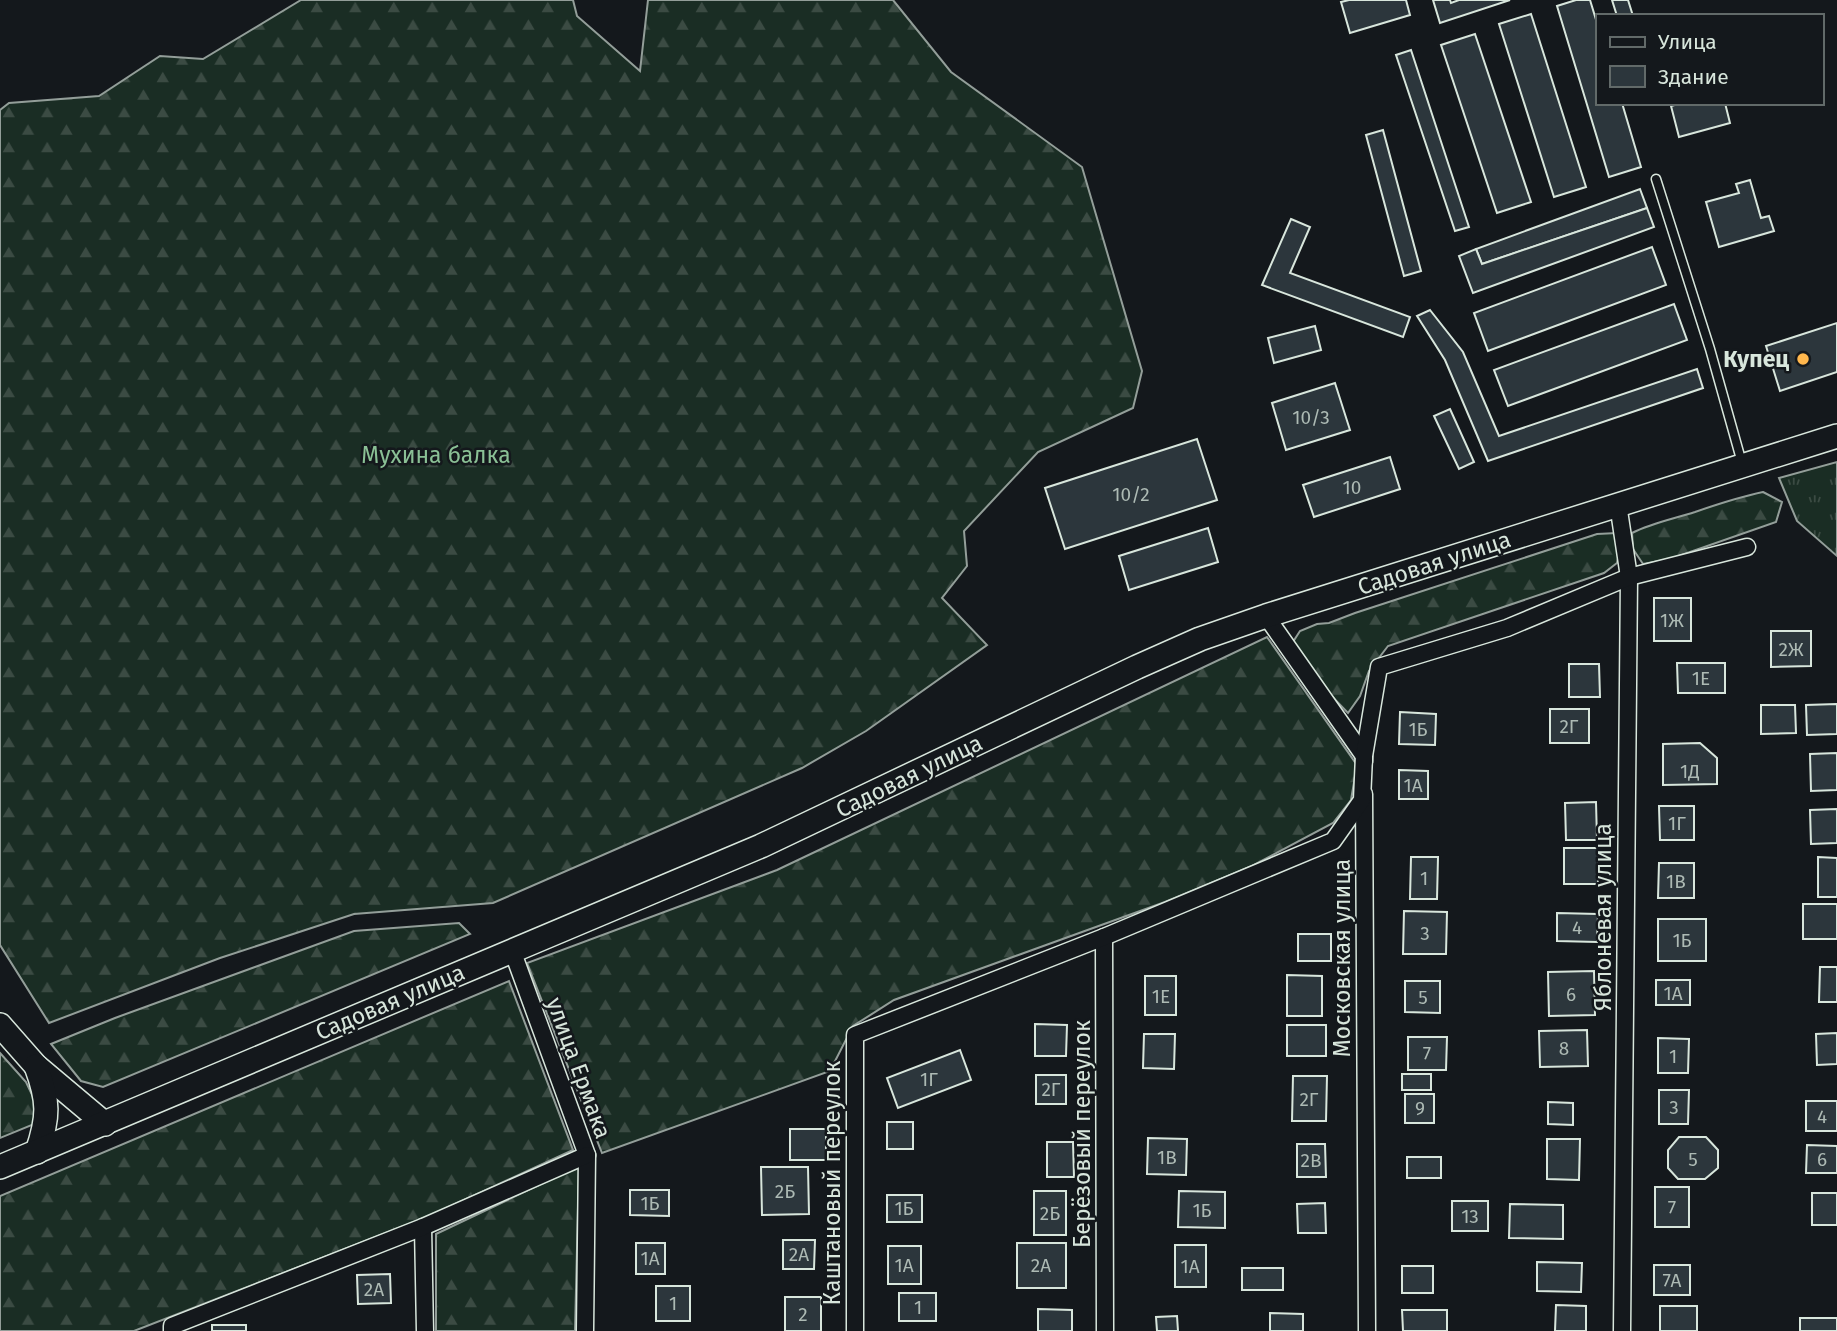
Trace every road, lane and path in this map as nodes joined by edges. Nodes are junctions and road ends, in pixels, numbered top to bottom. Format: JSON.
{"nodes":[{"id":1,"x":1656,"y":179,"type":"dead end"},
{"id":2,"x":1837,"y":436,"type":"edge"},
{"id":3,"x":1743,"y":465,"type":"junction"},
{"id":4,"x":1618,"y":505,"type":"junction"},
{"id":5,"x":1747,"y":547,"type":"dead end"},
{"id":6,"x":1629,"y":577,"type":"junction"},
{"id":7,"x":1266,"y":616,"type":"junction"},
{"id":8,"x":1364,"y":757,"type":"junction"},
{"id":9,"x":1104,"y":937,"type":"junction"},
{"id":10,"x":512,"y":950,"type":"junction"},
{"id":11,"x":0,"y":1025,"type":"edge"},
{"id":12,"x":36,"y":1066,"type":"junction"},
{"id":13,"x":105,"y":1124,"type":"junction"},
{"id":14,"x":37,"y":1152,"type":"junction"},
{"id":15,"x":587,"y":1155,"type":"junction"},
{"id":16,"x":0,"y":1167,"type":"edge"},
{"id":17,"x":423,"y":1227,"type":"junction"},
{"id":18,"x":172,"y":1329,"type":"edge"},
{"id":19,"x":425,"y":1331,"type":"edge"},
{"id":20,"x":585,"y":1331,"type":"edge"},
{"id":21,"x":855,"y":1331,"type":"edge"},
{"id":22,"x":1105,"y":1331,"type":"edge"},
{"id":23,"x":1367,"y":1331,"type":"edge"},
{"id":24,"x":1622,"y":1331,"type":"edge"}],
"edges":[{"from":1,"to":3,"type":"lane"},
{"from":2,"to":3,"type":"main road","name":"Садовая улица"},
{"from":3,"to":4,"type":"main road","name":"Садовая улица"},
{"from":4,"to":6,"type":"street","name":"Яблоневая улица"},
{"from":4,"to":7,"type":"main road","name":"Садовая улица"},
{"from":5,"to":6,"type":"street"},
{"from":6,"to":8,"type":"street"},
{"from":6,"to":24,"type":"street","name":"Яблоневая улица"},
{"from":7,"to":8,"type":"street"},
{"from":7,"to":10,"type":"main road","name":"Садовая улица"},
{"from":8,"to":9,"type":"street"},
{"from":8,"to":23,"type":"street","name":"Московская улица"},
{"from":9,"to":21,"type":"street","name":"Каштановый переулок"},
{"from":9,"to":22,"type":"street","name":"Берёзовый переулок"},
{"from":10,"to":13,"type":"main road","name":"Садовая улица"},
{"from":10,"to":15,"type":"street","name":"улица Ермака"},
{"from":11,"to":12,"type":"main road"},
{"from":12,"to":13,"type":"main road"},
{"from":12,"to":14,"type":"main road"},
{"from":13,"to":14,"type":"main road","name":"Садовая улица"},
{"from":14,"to":16,"type":"main road","name":"Садовая улица"},
{"from":15,"to":17,"type":"street"},
{"from":15,"to":20,"type":"street","name":"улица Ермака"},
{"from":17,"to":18,"type":"street"},
{"from":17,"to":19,"type":"street"}]}
